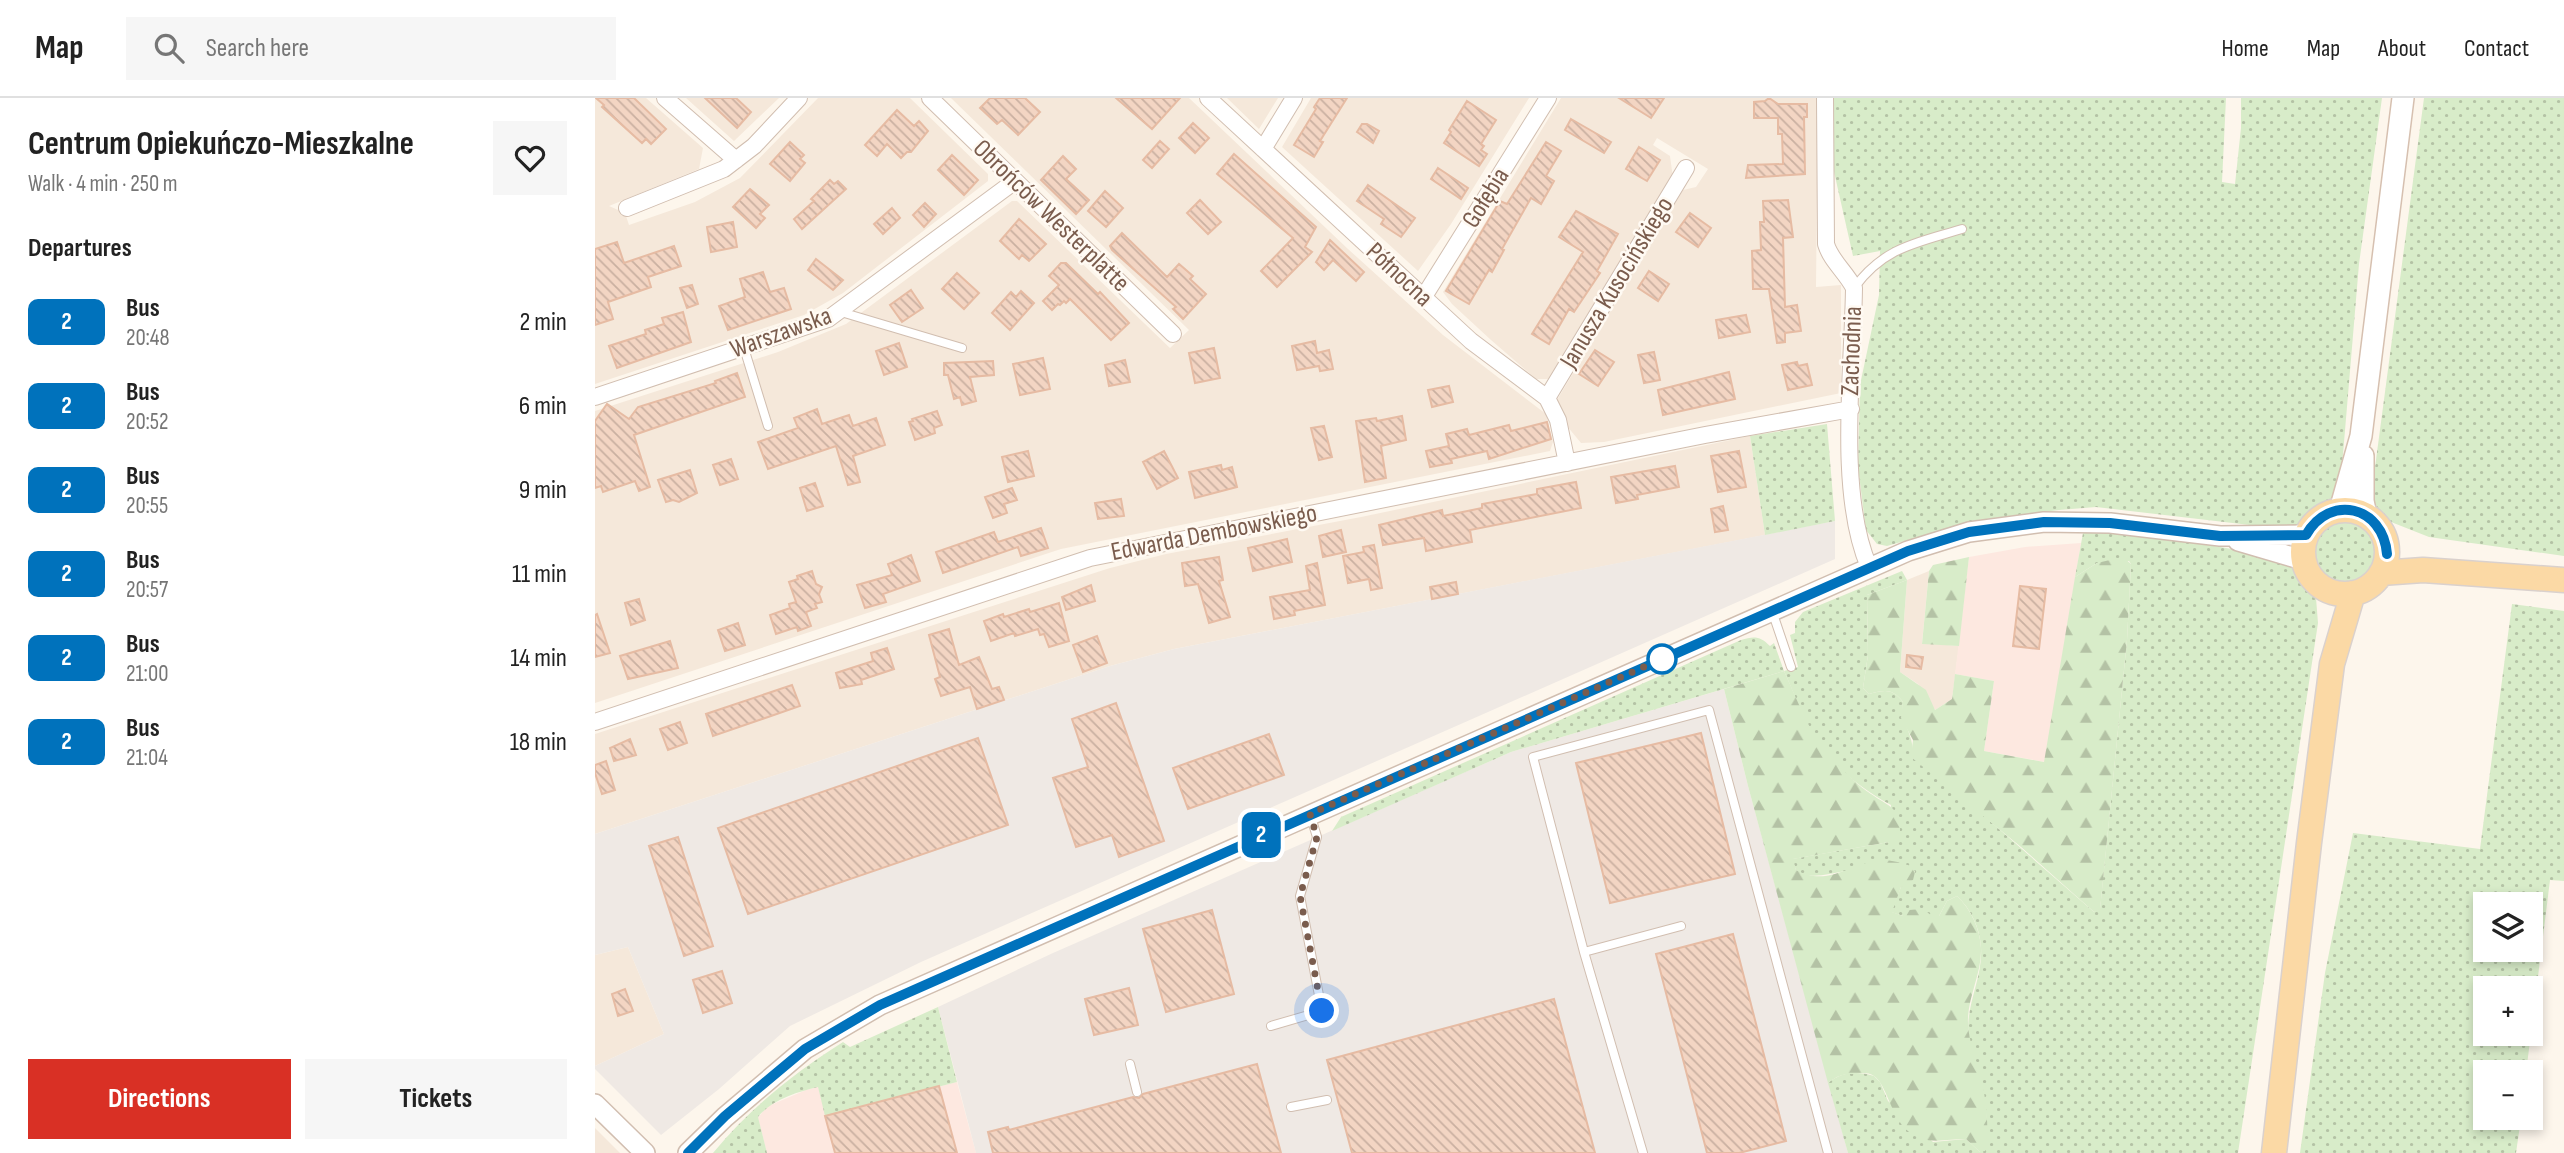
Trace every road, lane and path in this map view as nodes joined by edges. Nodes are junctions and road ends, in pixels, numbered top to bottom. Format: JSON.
{"nodes":[{"id":1,"x":665,"y":98,"type":"edge"},
{"id":2,"x":799,"y":98,"type":"edge"},
{"id":3,"x":930,"y":98,"type":"edge"},
{"id":4,"x":1208,"y":98,"type":"edge"},
{"id":5,"x":1294,"y":98,"type":"edge"},
{"id":6,"x":1548,"y":98,"type":"edge"},
{"id":7,"x":1825,"y":98,"type":"edge"},
{"id":8,"x":2403,"y":98,"type":"edge"},
{"id":9,"x":1263,"y":149,"type":"junction"},
{"id":10,"x":736,"y":160,"type":"junction"},
{"id":11,"x":1686,"y":168,"type":"dead end"},
{"id":12,"x":1014,"y":181,"type":"junction"},
{"id":13,"x":627,"y":208,"type":"dead end"},
{"id":14,"x":1962,"y":229,"type":"dead end"},
{"id":15,"x":1854,"y":288,"type":"junction"},
{"id":16,"x":1423,"y":299,"type":"junction"},
{"id":17,"x":841,"y":312,"type":"junction"},
{"id":18,"x":1173,"y":334,"type":"dead end"},
{"id":19,"x":744,"y":348,"type":"junction"},
{"id":20,"x":962,"y":348,"type":"dead end"},
{"id":21,"x":595,"y":397,"type":"edge"},
{"id":22,"x":1546,"y":398,"type":"junction"},
{"id":23,"x":1851,"y":409,"type":"junction"},
{"id":24,"x":768,"y":426,"type":"dead end"},
{"id":25,"x":2361,"y":436,"type":"junction"},
{"id":26,"x":1567,"y":463,"type":"junction"},
{"id":27,"x":2340,"y":510,"type":"junction"},
{"id":28,"x":2366,"y":515,"type":"junction"},
{"id":29,"x":2306,"y":535,"type":"junction"},
{"id":30,"x":2220,"y":536,"type":"junction"},
{"id":31,"x":2386,"y":544,"type":"junction"},
{"id":32,"x":2303,"y":559,"type":"junction"},
{"id":33,"x":1869,"y":567,"type":"junction"},
{"id":34,"x":2381,"y":573,"type":"junction"},
{"id":35,"x":2512,"y":575,"type":"junction"},
{"id":36,"x":2564,"y":580,"type":"edge"},
{"id":37,"x":2327,"y":590,"type":"junction"},
{"id":38,"x":2353,"y":593,"type":"junction"},
{"id":39,"x":1772,"y":611,"type":"junction"},
{"id":40,"x":2332,"y":664,"type":"junction"},
{"id":41,"x":1791,"y":667,"type":"dead end"},
{"id":42,"x":595,"y":722,"type":"edge"},
{"id":43,"x":1310,"y":814,"type":"junction"},
{"id":44,"x":1681,"y":926,"type":"dead end"},
{"id":45,"x":1584,"y":952,"type":"junction"},
{"id":46,"x":1271,"y":1026,"type":"dead end"},
{"id":47,"x":1129,"y":1064,"type":"dead end"},
{"id":48,"x":1137,"y":1092,"type":"dead end"},
{"id":49,"x":1327,"y":1100,"type":"dead end"},
{"id":50,"x":595,"y":1104,"type":"edge"},
{"id":51,"x":1291,"y":1107,"type":"dead end"},
{"id":52,"x":645,"y":1153,"type":"edge"},
{"id":53,"x":688,"y":1153,"type":"edge"},
{"id":54,"x":1643,"y":1153,"type":"edge"},
{"id":55,"x":1828,"y":1153,"type":"edge"},
{"id":56,"x":2274,"y":1153,"type":"edge"}],
"edges":[{"from":1,"to":10,"type":"street"},
{"from":2,"to":10,"type":"street"},
{"from":3,"to":12,"type":"street","name":"Obrońców Westerplatte"},
{"from":4,"to":9,"type":"street","name":"Północna"},
{"from":5,"to":9,"type":"street"},
{"from":6,"to":16,"type":"street","name":"Gołębia"},
{"from":7,"to":15,"type":"street","name":"Zachodnia"},
{"from":8,"to":25,"type":"main road"},
{"from":9,"to":16,"type":"street","name":"Północna"},
{"from":10,"to":13,"type":"street"},
{"from":11,"to":22,"type":"street","name":"Janusza Kusocińskiego"},
{"from":12,"to":17,"type":"street","name":"Warszawska"},
{"from":12,"to":18,"type":"street","name":"Obrońców Westerplatte"},
{"from":14,"to":15,"type":"lane"},
{"from":15,"to":23,"type":"street","name":"Zachodnia"},
{"from":16,"to":22,"type":"street","name":"Północna"},
{"from":17,"to":19,"type":"street","name":"Warszawska"},
{"from":17,"to":20,"type":"lane"},
{"from":19,"to":21,"type":"street","name":"Warszawska"},
{"from":19,"to":24,"type":"lane"},
{"from":22,"to":26,"type":"street","name":"Północna"},
{"from":23,"to":26,"type":"street","name":"Edwarda Dembowskiego"},
{"from":23,"to":33,"type":"street","name":"Zachodnia"},
{"from":25,"to":27,"type":"main road"},
{"from":25,"to":28,"type":"main road"},
{"from":26,"to":42,"type":"street","name":"Edwarda Dembowskiego"},
{"from":27,"to":28,"type":"main road"},
{"from":27,"to":29,"type":"main road"},
{"from":28,"to":31,"type":"main road"},
{"from":29,"to":30,"type":"street"},
{"from":29,"to":32,"type":"main road"},
{"from":30,"to":32,"type":"street"},
{"from":30,"to":33,"type":"street"},
{"from":31,"to":34,"type":"main road"},
{"from":31,"to":35,"type":"main road"},
{"from":32,"to":37,"type":"main road"},
{"from":33,"to":39,"type":"street"},
{"from":34,"to":35,"type":"main road"},
{"from":34,"to":38,"type":"main road"},
{"from":35,"to":36,"type":"main road"},
{"from":37,"to":38,"type":"main road"},
{"from":37,"to":40,"type":"main road"},
{"from":38,"to":40,"type":"main road"},
{"from":39,"to":41,"type":"lane"},
{"from":39,"to":43,"type":"street"},
{"from":40,"to":56,"type":"main road"},
{"from":43,"to":46,"type":"lane"},
{"from":43,"to":53,"type":"street"},
{"from":44,"to":45,"type":"lane"},
{"from":45,"to":54,"type":"lane"},
{"from":45,"to":55,"type":"lane"},
{"from":47,"to":48,"type":"lane"},
{"from":49,"to":51,"type":"lane"},
{"from":50,"to":52,"type":"street"}]}
